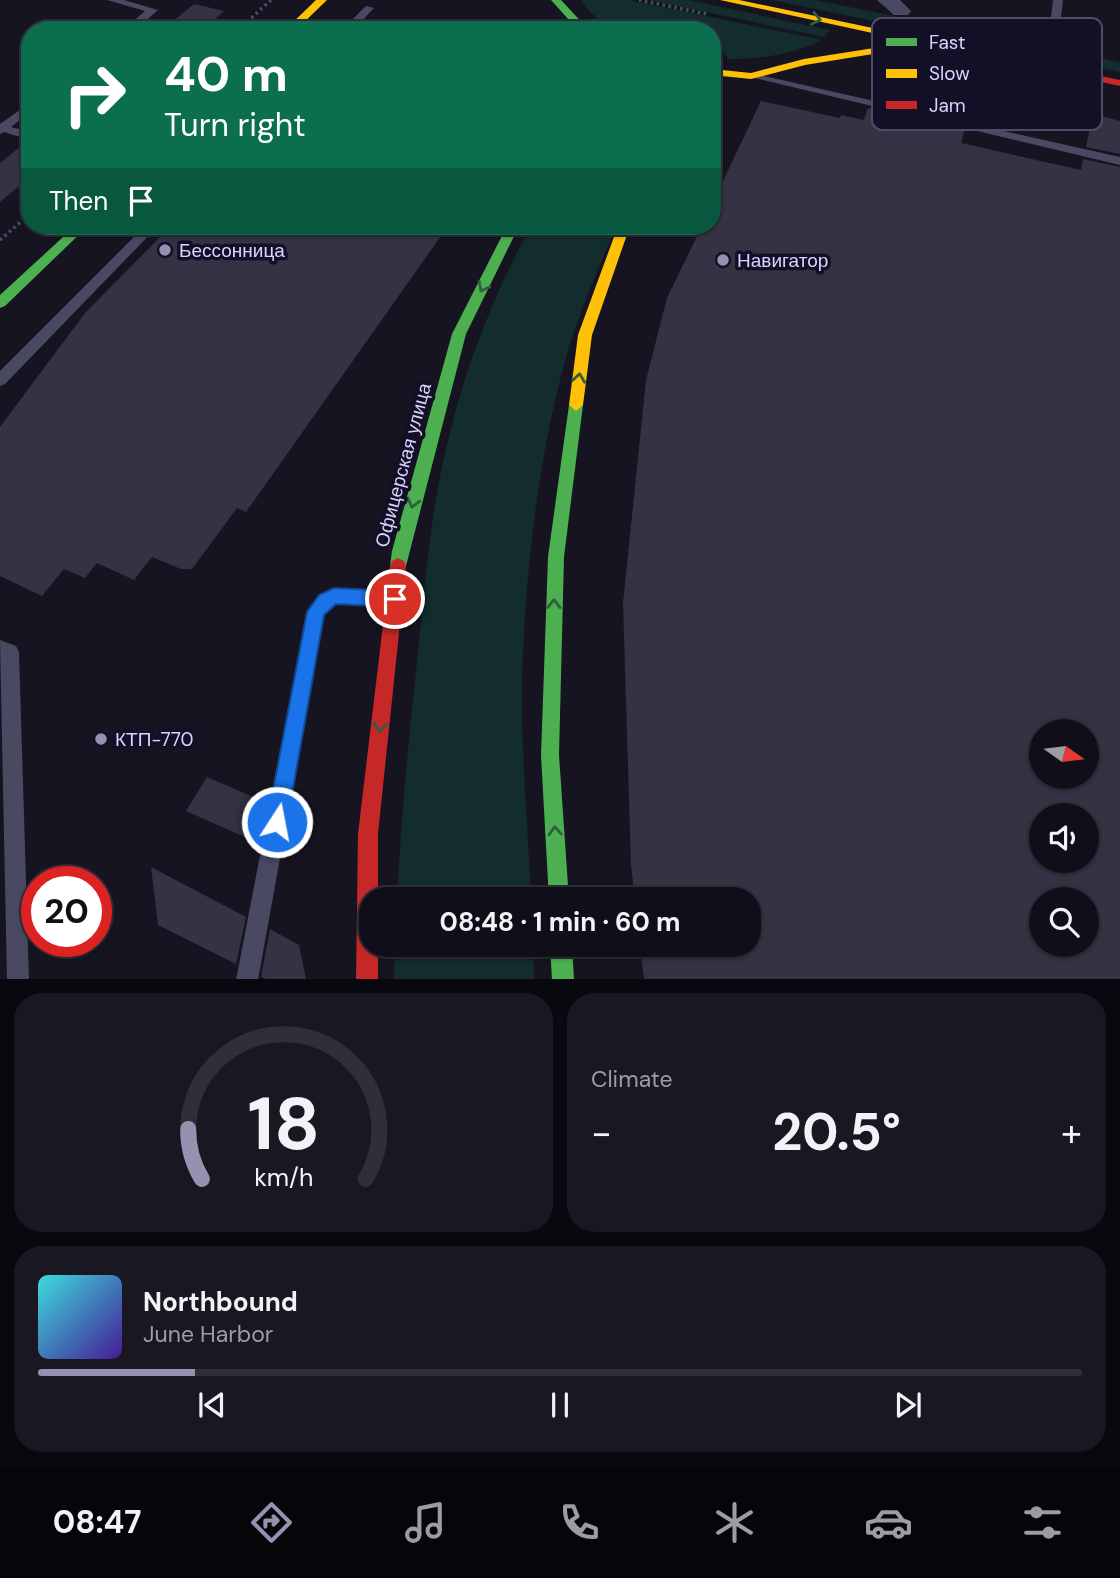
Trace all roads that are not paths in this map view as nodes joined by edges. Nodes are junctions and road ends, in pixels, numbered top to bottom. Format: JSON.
{"nodes":[{"id":1,"x":113,"y":0,"type":"edge"},
{"id":2,"x":322,"y":0,"type":"edge"},
{"id":3,"x":556,"y":0,"type":"edge"},
{"id":4,"x":725,"y":0,"type":"edge"},
{"id":5,"x":1058,"y":0,"type":"edge"},
{"id":6,"x":369,"y":8,"type":"dead end"},
{"id":7,"x":1056,"y":18,"type":"edge"},
{"id":8,"x":139,"y":21,"type":"edge"},
{"id":9,"x":300,"y":21,"type":"edge"},
{"id":10,"x":356,"y":21,"type":"edge"},
{"id":11,"x":576,"y":21,"type":"edge"},
{"id":12,"x":872,"y":31,"type":"edge"},
{"id":13,"x":872,"y":52,"type":"edge"},
{"id":14,"x":721,"y":73,"type":"edge"},
{"id":15,"x":751,"y":76,"type":"junction"},
{"id":16,"x":1102,"y":79,"type":"edge"},
{"id":17,"x":1120,"y":83,"type":"edge"},
{"id":18,"x":722,"y":90,"type":"dead end"},
{"id":19,"x":872,"y":103,"type":"edge"},
{"id":20,"x":21,"y":113,"type":"edge"},
{"id":21,"x":1,"y":129,"type":"edge"},
{"id":22,"x":988,"y":130,"type":"edge"},
{"id":23,"x":21,"y":134,"type":"edge"},
{"id":24,"x":1120,"y":161,"type":"edge"},
{"id":25,"x":72,"y":235,"type":"edge"},
{"id":26,"x":143,"y":235,"type":"edge"},
{"id":27,"x":508,"y":235,"type":"edge"},
{"id":28,"x":621,"y":235,"type":"edge"},
{"id":29,"x":0,"y":303,"type":"edge"},
{"id":30,"x":0,"y":380,"type":"edge"},
{"id":31,"x":395,"y":599,"type":"junction"},
{"id":32,"x":0,"y":648,"type":"edge"},
{"id":33,"x":558,"y":887,"type":"edge"},
{"id":34,"x":562,"y":957,"type":"edge"},
{"id":35,"x":18,"y":979,"type":"edge"},
{"id":36,"x":247,"y":979,"type":"edge"},
{"id":37,"x":367,"y":979,"type":"edge"},
{"id":38,"x":564,"y":979,"type":"edge"}],
"edges":[{"from":1,"to":8,"type":"lane"},
{"from":2,"to":9,"type":"main road"},
{"from":3,"to":11,"type":"main road"},
{"from":4,"to":12,"type":"main road","one_way":true},
{"from":5,"to":7,"type":"lane"},
{"from":6,"to":10,"type":"lane"},
{"from":13,"to":15,"type":"main road"},
{"from":14,"to":15,"type":"main road"},
{"from":15,"to":18,"type":"main road"},
{"from":15,"to":19,"type":"lane"},
{"from":16,"to":17,"type":"main road"},
{"from":20,"to":21,"type":"lane"},
{"from":21,"to":23,"type":"lane"},
{"from":22,"to":24,"type":"lane"},
{"from":25,"to":29,"type":"main road"},
{"from":26,"to":30,"type":"lane"},
{"from":27,"to":31,"type":"main road","name":"Офицерская улица","one_way":true},
{"from":33,"to":28,"type":"main road","one_way":true},
{"from":31,"to":36,"type":"lane"},
{"from":31,"to":37,"type":"main road","name":"Офицерская улица","one_way":true},
{"from":32,"to":35,"type":"lane"},
{"from":34,"to":38,"type":"main road"}]}
